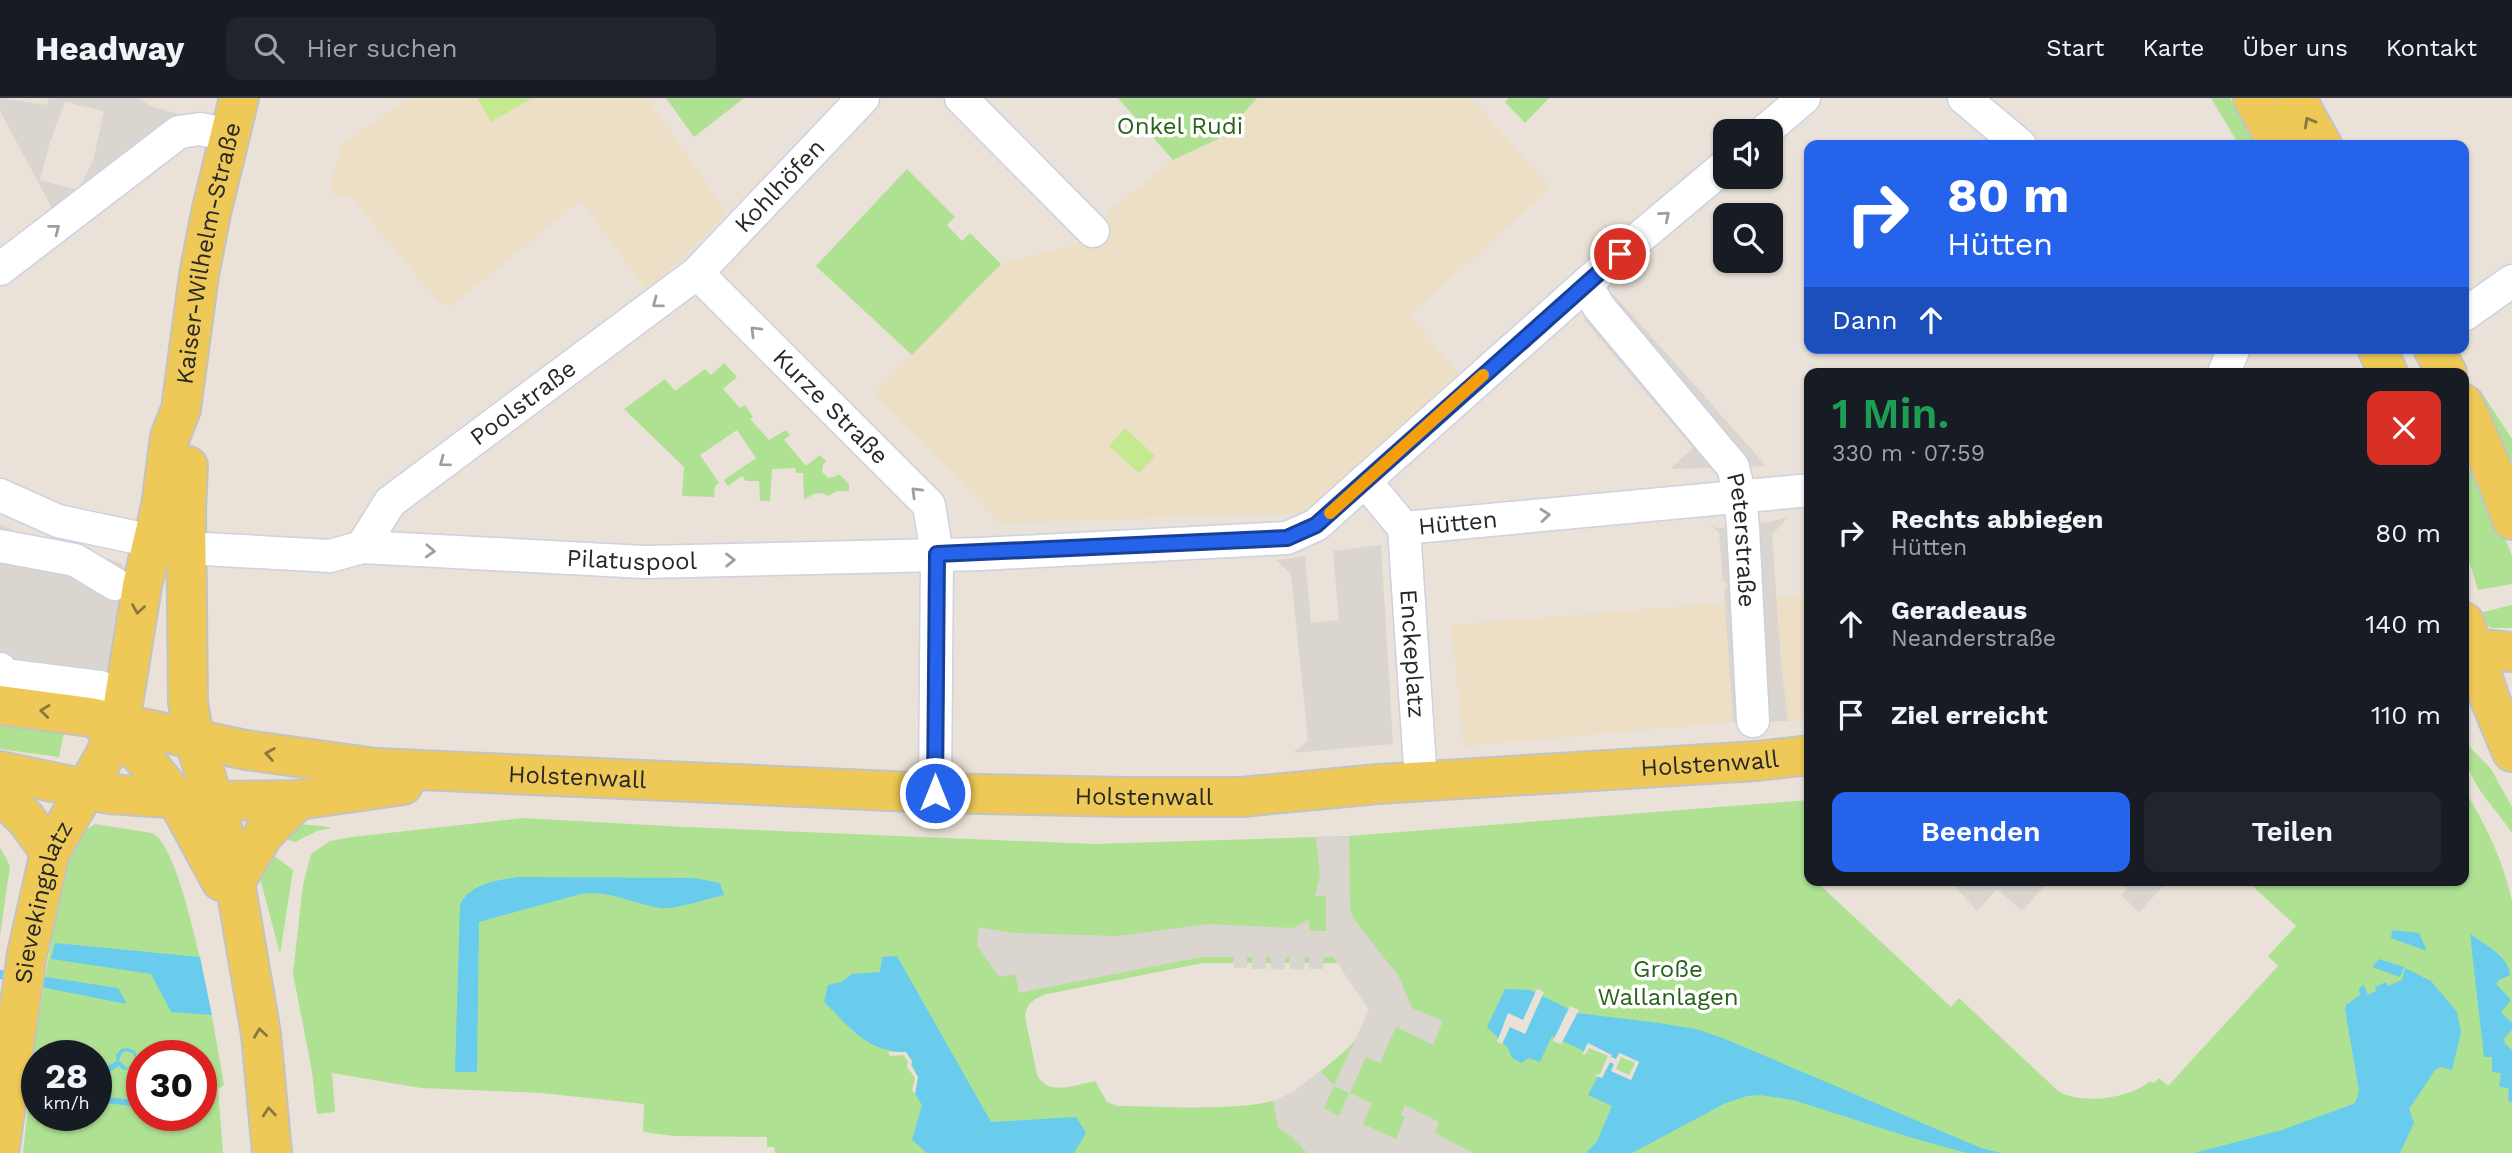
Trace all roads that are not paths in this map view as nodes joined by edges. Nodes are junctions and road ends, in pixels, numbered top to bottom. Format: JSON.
{"nodes":[{"id":1,"x":239,"y":98,"type":"edge"},
{"id":2,"x":863,"y":98,"type":"edge"},
{"id":3,"x":961,"y":98,"type":"edge"},
{"id":4,"x":1804,"y":98,"type":"edge"},
{"id":5,"x":1965,"y":98,"type":"edge"},
{"id":6,"x":2253,"y":98,"type":"edge"},
{"id":7,"x":2296,"y":98,"type":"edge"},
{"id":8,"x":1779,"y":119,"type":"edge"},
{"id":9,"x":229,"y":135,"type":"junction"},
{"id":10,"x":2014,"y":140,"type":"edge"},
{"id":11,"x":2276,"y":140,"type":"edge"},
{"id":12,"x":2319,"y":140,"type":"edge"},
{"id":13,"x":1713,"y":176,"type":"edge"},
{"id":14,"x":1093,"y":231,"type":"dead end"},
{"id":15,"x":0,"y":269,"type":"edge"},
{"id":16,"x":697,"y":273,"type":"junction"},
{"id":17,"x":2512,"y":281,"type":"edge"},
{"id":18,"x":1586,"y":285,"type":"junction"},
{"id":19,"x":2469,"y":311,"type":"edge"},
{"id":20,"x":2469,"y":413,"type":"edge"},
{"id":21,"x":2469,"y":460,"type":"edge"},
{"id":22,"x":1365,"y":481,"type":"junction"},
{"id":23,"x":2505,"y":481,"type":"edge"},
{"id":24,"x":1804,"y":491,"type":"edge"},
{"id":25,"x":0,"y":495,"type":"edge"},
{"id":26,"x":1741,"y":496,"type":"junction"},
{"id":27,"x":2512,"y":520,"type":"edge"},
{"id":28,"x":1404,"y":528,"type":"junction"},
{"id":29,"x":169,"y":545,"type":"junction"},
{"id":30,"x":0,"y":546,"type":"edge"},
{"id":31,"x":362,"y":547,"type":"junction"},
{"id":32,"x":937,"y":554,"type":"junction"},
{"id":33,"x":115,"y":584,"type":"dead end"},
{"id":34,"x":2469,"y":641,"type":"edge"},
{"id":35,"x":2469,"y":645,"type":"edge"},
{"id":36,"x":2512,"y":652,"type":"edge"},
{"id":37,"x":0,"y":668,"type":"edge"},
{"id":38,"x":2489,"y":699,"type":"edge"},
{"id":39,"x":0,"y":705,"type":"edge"},
{"id":40,"x":1753,"y":721,"type":"dead end"},
{"id":41,"x":164,"y":749,"type":"junction"},
{"id":42,"x":2512,"y":752,"type":"edge"},
{"id":43,"x":1804,"y":756,"type":"edge"},
{"id":44,"x":0,"y":771,"type":"edge"},
{"id":45,"x":478,"y":774,"type":"junction"},
{"id":46,"x":1421,"y":781,"type":"junction"},
{"id":47,"x":88,"y":785,"type":"junction"},
{"id":48,"x":935,"y":793,"type":"junction"},
{"id":49,"x":0,"y":794,"type":"edge"},
{"id":50,"x":298,"y":800,"type":"junction"},
{"id":51,"x":56,"y":841,"type":"junction"},
{"id":52,"x":235,"y":882,"type":"junction"},
{"id":53,"x":241,"y":919,"type":"junction"},
{"id":54,"x":0,"y":1146,"type":"edge"},
{"id":55,"x":272,"y":1153,"type":"edge"}],
"edges":[{"from":1,"to":9,"type":"main road","name":"Kaiser-Wilhelm-Straße"},
{"from":2,"to":16,"type":"street","name":"Kohlhöfen"},
{"from":3,"to":14,"type":"street"},
{"from":4,"to":8,"type":"street"},
{"from":5,"to":10,"type":"street"},
{"from":6,"to":11,"type":"main road"},
{"from":12,"to":7,"type":"main road","one_way":true},
{"from":15,"to":9,"type":"street","one_way":true},
{"from":9,"to":29,"type":"main road","name":"Kaiser-Wilhelm-Straße"},
{"from":18,"to":13,"type":"street","one_way":true},
{"from":16,"to":31,"type":"street","name":"Poolstraße","one_way":true},
{"from":32,"to":16,"type":"street","name":"Kurze Straße","one_way":true},
{"from":17,"to":19,"type":"street"},
{"from":18,"to":22,"type":"street"},
{"from":18,"to":26,"type":"street","name":"Peterstraße"},
{"from":20,"to":23,"type":"main road"},
{"from":21,"to":23,"type":"main road"},
{"from":22,"to":28,"type":"street","name":"Hütten"},
{"from":22,"to":32,"type":"street"},
{"from":23,"to":27,"type":"main road"},
{"from":24,"to":26,"type":"street","name":"Hütten"},
{"from":25,"to":29,"type":"street","name":"Pilatuspool"},
{"from":28,"to":26,"type":"street","name":"Hütten","one_way":true},
{"from":26,"to":40,"type":"street","name":"Peterstraße"},
{"from":28,"to":46,"type":"street","name":"Enckeplatz"},
{"from":29,"to":31,"type":"street","name":"Pilatuspool"},
{"from":29,"to":41,"type":"main road"},
{"from":29,"to":41,"type":"main road","one_way":true},
{"from":30,"to":33,"type":"street"},
{"from":31,"to":32,"type":"street","name":"Pilatuspool","one_way":true},
{"from":32,"to":48,"type":"street","name":"Kurze Straße"},
{"from":34,"to":36,"type":"main road"},
{"from":35,"to":38,"type":"main road"},
{"from":37,"to":41,"type":"street"},
{"from":38,"to":42,"type":"main road"},
{"from":41,"to":39,"type":"main road","one_way":true},
{"from":45,"to":41,"type":"main road","name":"Holstenwall","one_way":true},
{"from":41,"to":47,"type":"main road"},
{"from":41,"to":47,"type":"main road"},
{"from":41,"to":50,"type":"main road","name":"Holstenwall"},
{"from":41,"to":52,"type":"main road"},
{"from":41,"to":53,"type":"main road"},
{"from":43,"to":46,"type":"main road","name":"Holstenwall"},
{"from":44,"to":47,"type":"main road"},
{"from":45,"to":48,"type":"main road","name":"Holstenwall"},
{"from":45,"to":50,"type":"main road","name":"Holstenwall"},
{"from":46,"to":48,"type":"main road","name":"Holstenwall"},
{"from":47,"to":51,"type":"main road","name":"Sievekingplatz"},
{"from":49,"to":51,"type":"main road"},
{"from":50,"to":52,"type":"main road"},
{"from":51,"to":54,"type":"main road","name":"Sievekingplatz"},
{"from":52,"to":53,"type":"main road"},
{"from":55,"to":53,"type":"main road","one_way":true}]}
